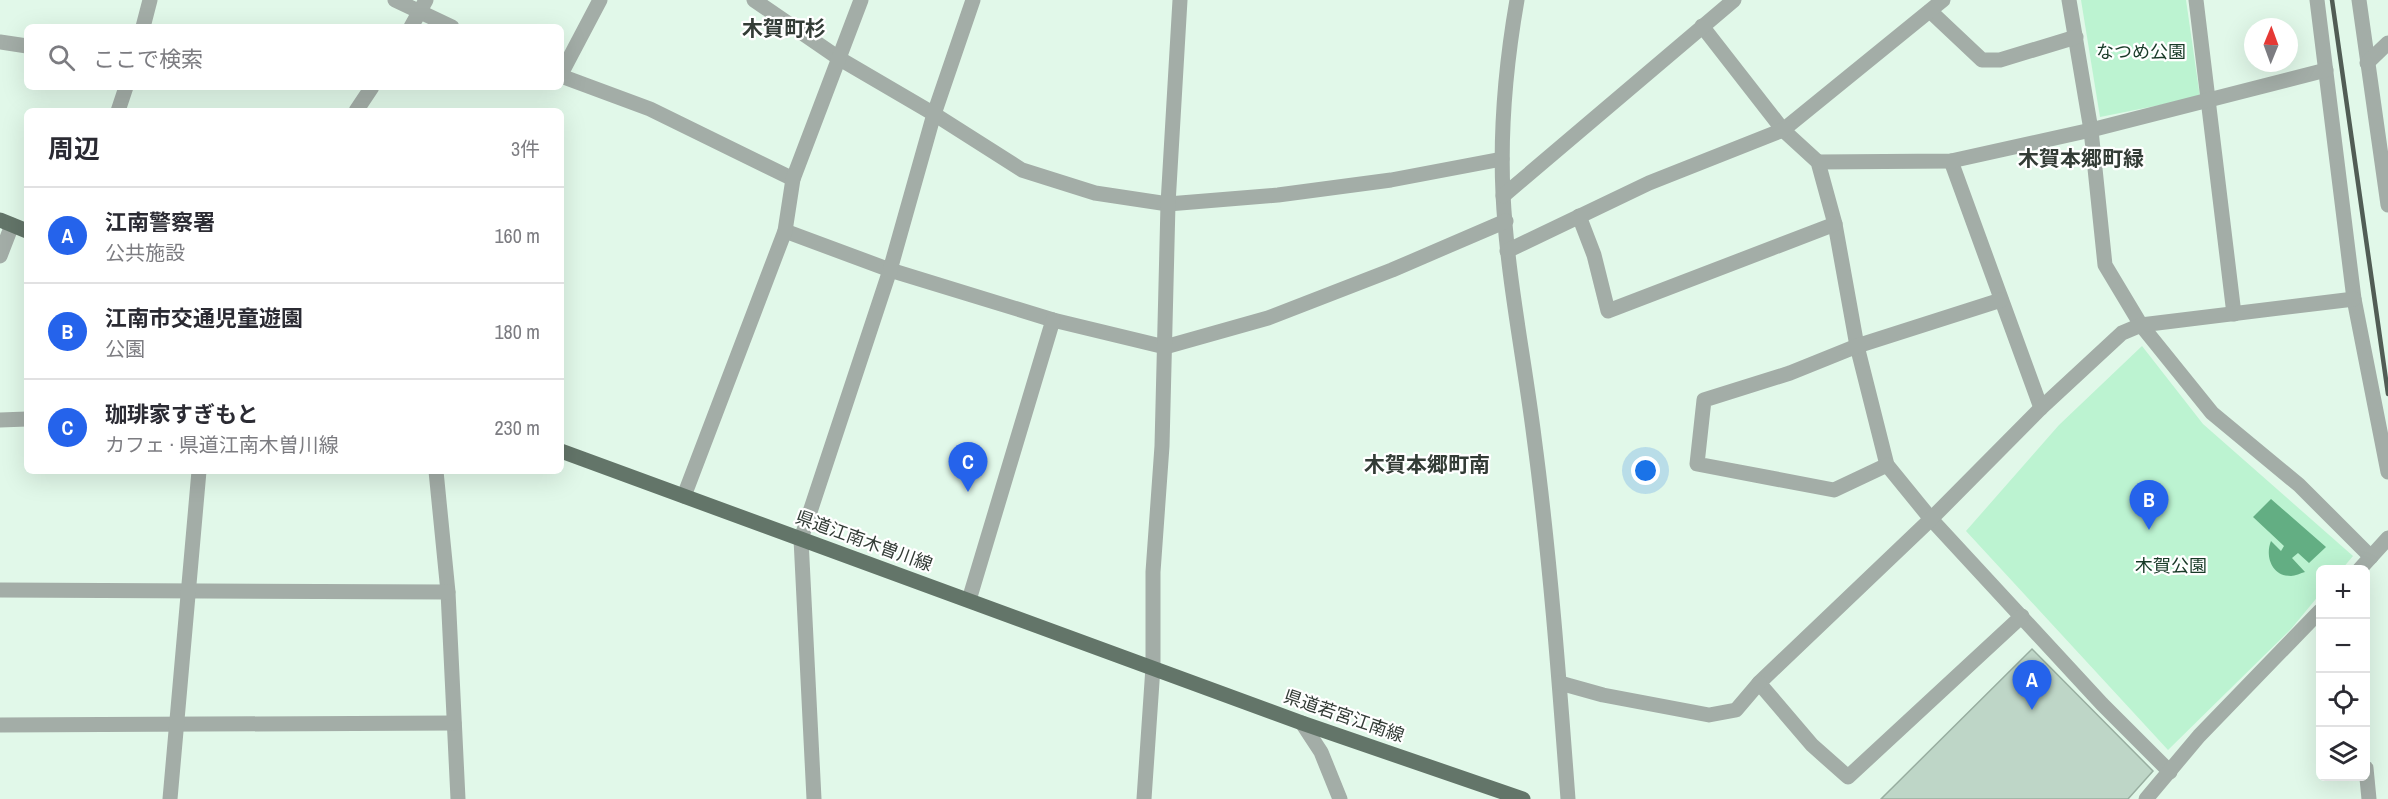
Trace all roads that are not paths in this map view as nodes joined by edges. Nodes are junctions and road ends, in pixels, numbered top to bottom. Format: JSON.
{"nodes":[{"id":1,"x":150,"y":0,"type":"edge"},
{"id":2,"x":395,"y":0,"type":"edge"},
{"id":3,"x":600,"y":0,"type":"edge"},
{"id":4,"x":754,"y":0,"type":"edge"},
{"id":5,"x":861,"y":0,"type":"edge"},
{"id":6,"x":973,"y":0,"type":"edge"},
{"id":7,"x":1180,"y":0,"type":"edge"},
{"id":8,"x":1517,"y":0,"type":"edge"},
{"id":9,"x":1734,"y":0,"type":"edge"},
{"id":10,"x":2069,"y":0,"type":"edge"},
{"id":11,"x":2196,"y":0,"type":"edge"},
{"id":12,"x":2317,"y":0,"type":"edge"},
{"id":13,"x":2359,"y":0,"type":"edge"},
{"id":14,"x":1936,"y":4,"type":"edge"},
{"id":15,"x":423,"y":6,"type":"edge"},
{"id":16,"x":144,"y":24,"type":"edge"},
{"id":17,"x":413,"y":24,"type":"edge"},
{"id":18,"x":448,"y":24,"type":"edge"},
{"id":19,"x":1702,"y":26,"type":"junction"},
{"id":20,"x":2076,"y":37,"type":"junction"},
{"id":21,"x":0,"y":42,"type":"edge"},
{"id":22,"x":2388,"y":43,"type":"edge"},
{"id":23,"x":24,"y":46,"type":"edge"},
{"id":24,"x":840,"y":59,"type":"junction"},
{"id":25,"x":2367,"y":63,"type":"junction"},
{"id":26,"x":564,"y":69,"type":"edge"},
{"id":27,"x":2326,"y":70,"type":"junction"},
{"id":28,"x":564,"y":76,"type":"edge"},
{"id":29,"x":125,"y":90,"type":"edge"},
{"id":30,"x":370,"y":90,"type":"edge"},
{"id":31,"x":2206,"y":101,"type":"junction"},
{"id":32,"x":119,"y":108,"type":"edge"},
{"id":33,"x":358,"y":108,"type":"edge"},
{"id":34,"x":934,"y":114,"type":"junction"},
{"id":35,"x":1783,"y":129,"type":"junction"},
{"id":36,"x":2091,"y":130,"type":"junction"},
{"id":37,"x":1502,"y":159,"type":"junction"},
{"id":38,"x":1951,"y":161,"type":"junction"},
{"id":39,"x":1818,"y":162,"type":"junction"},
{"id":40,"x":793,"y":179,"type":"junction"},
{"id":41,"x":1503,"y":196,"type":"junction"},
{"id":42,"x":1168,"y":204,"type":"junction"},
{"id":43,"x":2388,"y":206,"type":"edge"},
{"id":44,"x":1579,"y":216,"type":"junction"},
{"id":45,"x":1506,"y":221,"type":"junction"},
{"id":46,"x":6,"y":223,"type":"edge"},
{"id":47,"x":1835,"y":224,"type":"junction"},
{"id":48,"x":24,"y":230,"type":"edge"},
{"id":49,"x":785,"y":231,"type":"junction"},
{"id":50,"x":1507,"y":250,"type":"junction"},
{"id":51,"x":0,"y":256,"type":"edge"},
{"id":52,"x":890,"y":270,"type":"junction"},
{"id":53,"x":2354,"y":299,"type":"junction"},
{"id":54,"x":2001,"y":300,"type":"junction"},
{"id":55,"x":2234,"y":314,"type":"junction"},
{"id":56,"x":1053,"y":320,"type":"junction"},
{"id":57,"x":2141,"y":325,"type":"junction"},
{"id":58,"x":1857,"y":346,"type":"junction"},
{"id":59,"x":1165,"y":347,"type":"junction"},
{"id":60,"x":2041,"y":408,"type":"junction"},
{"id":61,"x":24,"y":419,"type":"edge"},
{"id":62,"x":0,"y":420,"type":"edge"},
{"id":63,"x":564,"y":452,"type":"edge"},
{"id":64,"x":1887,"y":465,"type":"junction"},
{"id":65,"x":2388,"y":472,"type":"edge"},
{"id":66,"x":199,"y":474,"type":"edge"},
{"id":67,"x":436,"y":474,"type":"edge"},
{"id":68,"x":684,"y":496,"type":"junction"},
{"id":69,"x":1931,"y":519,"type":"junction"},
{"id":70,"x":2388,"y":538,"type":"edge"},
{"id":71,"x":801,"y":539,"type":"junction"},
{"id":72,"x":2371,"y":557,"type":"junction"},
{"id":73,"x":2364,"y":565,"type":"edge"},
{"id":74,"x":0,"y":590,"type":"edge"},
{"id":75,"x":187,"y":592,"type":"junction"},
{"id":76,"x":448,"y":592,"type":"junction"},
{"id":77,"x":969,"y":600,"type":"junction"},
{"id":78,"x":2316,"y":615,"type":"edge"},
{"id":79,"x":2022,"y":616,"type":"junction"},
{"id":80,"x":1153,"y":667,"type":"junction"},
{"id":81,"x":1560,"y":683,"type":"junction"},
{"id":82,"x":1760,"y":683,"type":"junction"},
{"id":83,"x":454,"y":723,"type":"junction"},
{"id":84,"x":1302,"y":723,"type":"junction"},
{"id":85,"x":177,"y":724,"type":"junction"},
{"id":86,"x":0,"y":725,"type":"edge"},
{"id":87,"x":2170,"y":772,"type":"junction"},
{"id":88,"x":2367,"y":781,"type":"edge"},
{"id":89,"x":170,"y":799,"type":"edge"},
{"id":90,"x":458,"y":799,"type":"edge"},
{"id":91,"x":814,"y":799,"type":"edge"},
{"id":92,"x":1144,"y":799,"type":"edge"},
{"id":93,"x":1340,"y":799,"type":"edge"},
{"id":94,"x":1523,"y":799,"type":"edge"},
{"id":95,"x":1568,"y":799,"type":"edge"},
{"id":96,"x":2146,"y":799,"type":"edge"},
{"id":97,"x":2369,"y":799,"type":"edge"}],
"edges":[{"from":1,"to":16,"type":"street"},
{"from":2,"to":15,"type":"street"},
{"from":3,"to":26,"type":"street"},
{"from":4,"to":24,"type":"street"},
{"from":5,"to":24,"type":"street"},
{"from":6,"to":34,"type":"street"},
{"from":7,"to":42,"type":"street"},
{"from":8,"to":37,"type":"street"},
{"from":9,"to":19,"type":"street"},
{"from":10,"to":20,"type":"street"},
{"from":11,"to":31,"type":"street"},
{"from":12,"to":27,"type":"street"},
{"from":13,"to":25,"type":"street"},
{"from":14,"to":20,"type":"street"},
{"from":14,"to":35,"type":"street"},
{"from":15,"to":17,"type":"street"},
{"from":15,"to":18,"type":"street"},
{"from":19,"to":35,"type":"street"},
{"from":19,"to":41,"type":"street"},
{"from":20,"to":36,"type":"street"},
{"from":21,"to":23,"type":"street"},
{"from":22,"to":25,"type":"street"},
{"from":24,"to":34,"type":"street"},
{"from":24,"to":40,"type":"street"},
{"from":25,"to":43,"type":"street"},
{"from":27,"to":31,"type":"street"},
{"from":27,"to":53,"type":"street"},
{"from":28,"to":40,"type":"street"},
{"from":29,"to":32,"type":"street"},
{"from":30,"to":33,"type":"street"},
{"from":31,"to":36,"type":"street"},
{"from":31,"to":55,"type":"street"},
{"from":34,"to":42,"type":"street"},
{"from":34,"to":52,"type":"street"},
{"from":35,"to":39,"type":"street"},
{"from":35,"to":44,"type":"street"},
{"from":36,"to":38,"type":"street"},
{"from":36,"to":57,"type":"street"},
{"from":37,"to":41,"type":"street"},
{"from":37,"to":42,"type":"street"},
{"from":38,"to":39,"type":"street"},
{"from":38,"to":54,"type":"street"},
{"from":39,"to":47,"type":"street"},
{"from":40,"to":49,"type":"street"},
{"from":41,"to":45,"type":"street"},
{"from":42,"to":59,"type":"street"},
{"from":44,"to":47,"type":"street"},
{"from":44,"to":50,"type":"street"},
{"from":45,"to":50,"type":"street"},
{"from":45,"to":59,"type":"street"},
{"from":46,"to":48,"type":"main road"},
{"from":46,"to":51,"type":"street"},
{"from":47,"to":58,"type":"street"},
{"from":49,"to":52,"type":"street"},
{"from":49,"to":68,"type":"street"},
{"from":50,"to":81,"type":"street"},
{"from":52,"to":56,"type":"street"},
{"from":52,"to":71,"type":"street"},
{"from":53,"to":55,"type":"street"},
{"from":53,"to":65,"type":"street"},
{"from":54,"to":58,"type":"street"},
{"from":54,"to":60,"type":"street"},
{"from":55,"to":57,"type":"street"},
{"from":56,"to":59,"type":"street"},
{"from":56,"to":77,"type":"street"},
{"from":57,"to":60,"type":"street"},
{"from":57,"to":72,"type":"street"},
{"from":58,"to":64,"type":"street"},
{"from":58,"to":64,"type":"street"},
{"from":59,"to":80,"type":"street"},
{"from":60,"to":69,"type":"street"},
{"from":61,"to":62,"type":"street"},
{"from":63,"to":68,"type":"main road","name":"県道江南木曽川線"},
{"from":64,"to":69,"type":"street"},
{"from":66,"to":75,"type":"street"},
{"from":67,"to":76,"type":"street"},
{"from":68,"to":71,"type":"main road","name":"県道江南木曽川線"},
{"from":69,"to":79,"type":"street"},
{"from":69,"to":82,"type":"street"},
{"from":70,"to":72,"type":"street"},
{"from":71,"to":77,"type":"main road","name":"県道江南木曽川線"},
{"from":71,"to":91,"type":"street"},
{"from":72,"to":73,"type":"street"},
{"from":74,"to":75,"type":"street"},
{"from":75,"to":76,"type":"street"},
{"from":75,"to":85,"type":"street"},
{"from":76,"to":83,"type":"street"},
{"from":77,"to":80,"type":"main road","name":"県道江南木曽川線"},
{"from":78,"to":87,"type":"street"},
{"from":79,"to":82,"type":"street"},
{"from":79,"to":87,"type":"street"},
{"from":80,"to":84,"type":"main road","name":"県道若宮江南線"},
{"from":80,"to":92,"type":"street"},
{"from":81,"to":82,"type":"street"},
{"from":81,"to":95,"type":"street"},
{"from":83,"to":85,"type":"street"},
{"from":83,"to":90,"type":"street"},
{"from":84,"to":93,"type":"street"},
{"from":84,"to":94,"type":"main road","name":"県道若宮江南線"},
{"from":85,"to":86,"type":"street"},
{"from":85,"to":89,"type":"street"},
{"from":87,"to":96,"type":"street"},
{"from":88,"to":97,"type":"street"}]}
